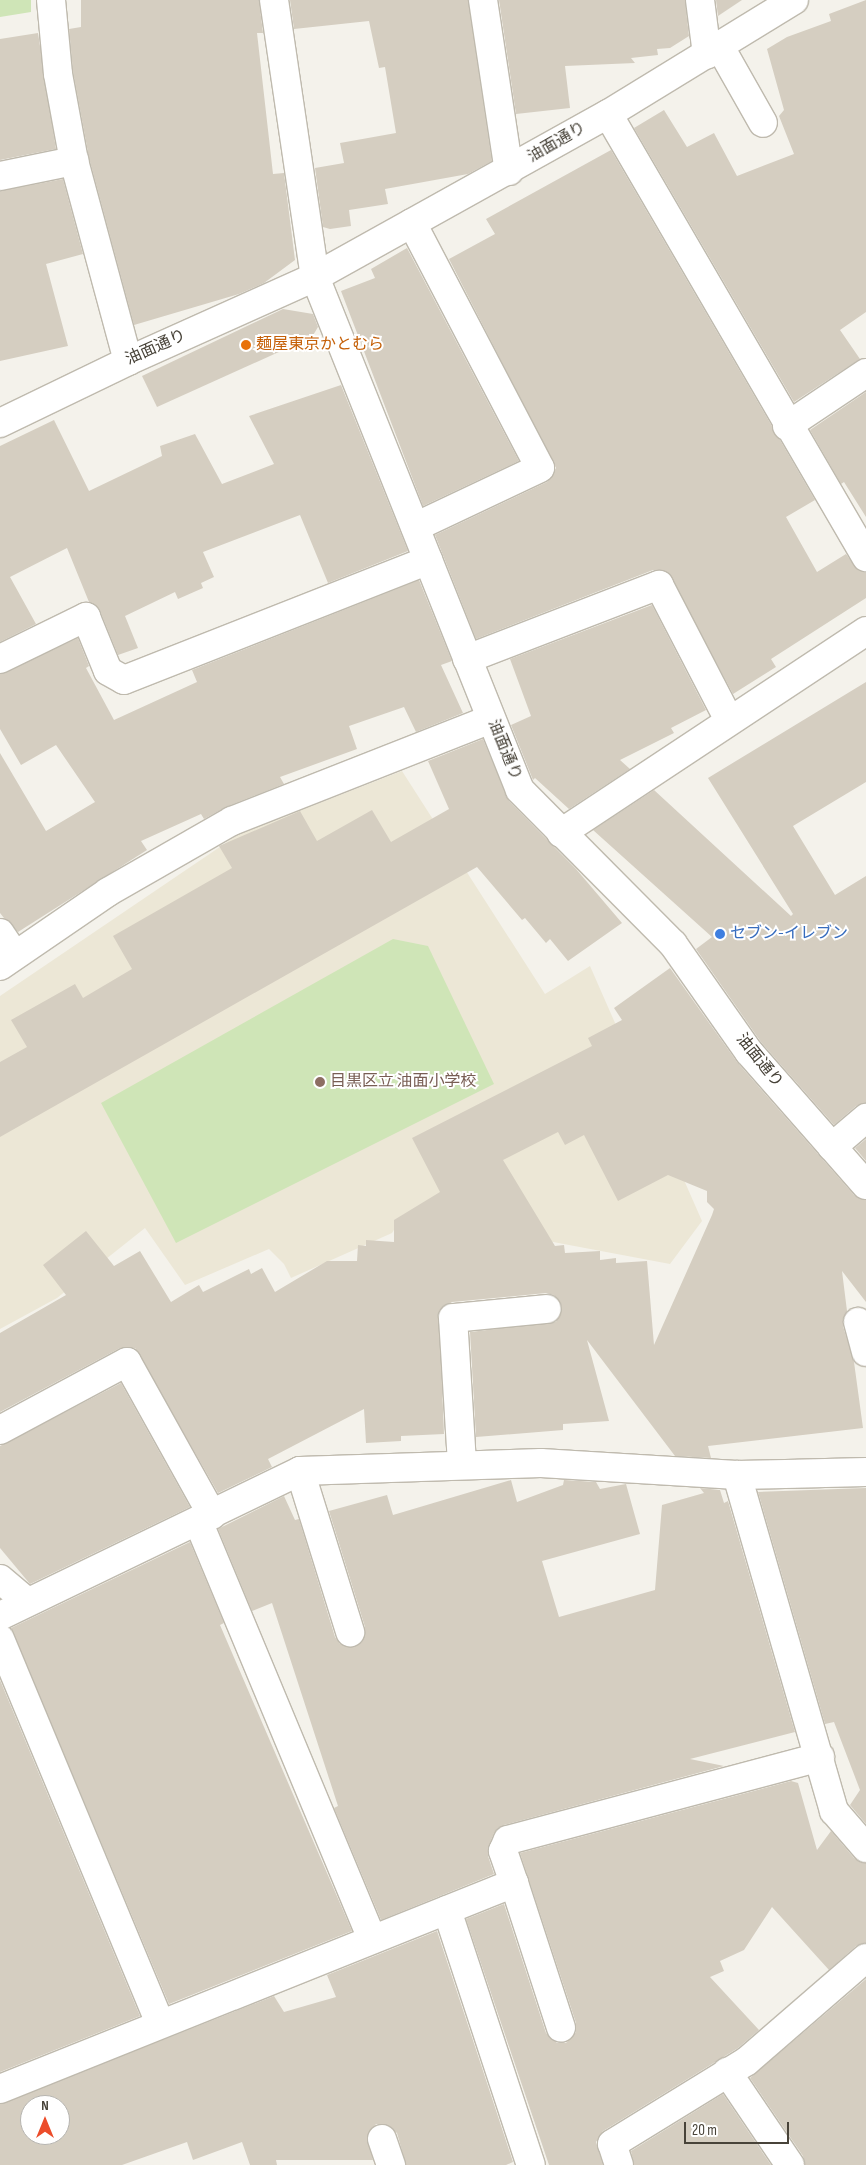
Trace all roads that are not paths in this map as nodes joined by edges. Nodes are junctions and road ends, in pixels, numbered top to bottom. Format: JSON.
{"nodes":[{"id":1,"x":51,"y":0,"type":"edge"},
{"id":2,"x":274,"y":0,"type":"edge"},
{"id":3,"x":483,"y":0,"type":"edge"},
{"id":4,"x":700,"y":0,"type":"edge"},
{"id":5,"x":794,"y":0,"type":"edge"},
{"id":6,"x":713,"y":51,"type":"junction"},
{"id":7,"x":608,"y":114,"type":"junction"},
{"id":8,"x":763,"y":123,"type":"dead end"},
{"id":9,"x":74,"y":161,"type":"junction"},
{"id":10,"x":509,"y":171,"type":"junction"},
{"id":11,"x":0,"y":176,"type":"edge"},
{"id":12,"x":412,"y":224,"type":"junction"},
{"id":13,"x":315,"y":277,"type":"junction"},
{"id":14,"x":128,"y":360,"type":"junction"},
{"id":15,"x":866,"y":374,"type":"edge"},
{"id":16,"x":0,"y":423,"type":"edge"},
{"id":17,"x":787,"y":426,"type":"junction"},
{"id":18,"x":414,"y":528,"type":"junction"},
{"id":19,"x":866,"y":557,"type":"edge"},
{"id":20,"x":428,"y":560,"type":"junction"},
{"id":21,"x":866,"y":631,"type":"edge"},
{"id":22,"x":0,"y":659,"type":"edge"},
{"id":23,"x":467,"y":659,"type":"junction"},
{"id":24,"x":490,"y":719,"type":"junction"},
{"id":25,"x":729,"y":720,"type":"junction"},
{"id":26,"x":561,"y":833,"type":"junction"},
{"id":27,"x":5,"y":951,"type":"edge"},
{"id":28,"x":866,"y":1118,"type":"edge"},
{"id":29,"x":832,"y":1147,"type":"junction"},
{"id":30,"x":866,"y":1185,"type":"edge"},
{"id":31,"x":547,"y":1309,"type":"dead end"},
{"id":32,"x":858,"y":1322,"type":"dead end"},
{"id":33,"x":866,"y":1352,"type":"edge"},
{"id":34,"x":0,"y":1430,"type":"edge"},
{"id":35,"x":462,"y":1464,"type":"junction"},
{"id":36,"x":300,"y":1471,"type":"junction"},
{"id":37,"x":866,"y":1472,"type":"edge"},
{"id":38,"x":737,"y":1474,"type":"junction"},
{"id":39,"x":205,"y":1518,"type":"junction"},
{"id":40,"x":0,"y":1579,"type":"edge"},
{"id":41,"x":26,"y":1601,"type":"junction"},
{"id":42,"x":0,"y":1616,"type":"edge"},
{"id":43,"x":350,"y":1632,"type":"dead end"},
{"id":44,"x":0,"y":1639,"type":"edge"},
{"id":45,"x":820,"y":1757,"type":"junction"},
{"id":46,"x":866,"y":1848,"type":"edge"},
{"id":47,"x":514,"y":1883,"type":"junction"},
{"id":48,"x":447,"y":1910,"type":"junction"},
{"id":49,"x":372,"y":1939,"type":"junction"},
{"id":50,"x":866,"y":1958,"type":"edge"},
{"id":51,"x":160,"y":2023,"type":"junction"},
{"id":52,"x":561,"y":2028,"type":"dead end"},
{"id":53,"x":727,"y":2072,"type":"junction"},
{"id":54,"x":0,"y":2089,"type":"edge"},
{"id":55,"x":382,"y":2139,"type":"dead end"},
{"id":56,"x":391,"y":2165,"type":"edge"},
{"id":57,"x":531,"y":2165,"type":"edge"},
{"id":58,"x":619,"y":2165,"type":"edge"},
{"id":59,"x":790,"y":2165,"type":"edge"}],
"edges":[{"from":1,"to":9,"type":"street"},
{"from":2,"to":13,"type":"street"},
{"from":3,"to":10,"type":"street"},
{"from":4,"to":6,"type":"street"},
{"from":5,"to":6,"type":"street","name":"油面通り"},
{"from":6,"to":7,"type":"street","name":"油面通り"},
{"from":6,"to":8,"type":"street"},
{"from":7,"to":10,"type":"street","name":"油面通り"},
{"from":7,"to":17,"type":"street"},
{"from":9,"to":11,"type":"street"},
{"from":9,"to":14,"type":"street"},
{"from":10,"to":12,"type":"street","name":"油面通り"},
{"from":12,"to":13,"type":"street","name":"油面通り"},
{"from":12,"to":18,"type":"street"},
{"from":13,"to":14,"type":"street","name":"油面通り"},
{"from":13,"to":18,"type":"street","name":"油面通り"},
{"from":14,"to":16,"type":"street","name":"油面通り"},
{"from":15,"to":17,"type":"street"},
{"from":17,"to":19,"type":"street"},
{"from":18,"to":20,"type":"street","name":"油面通り"},
{"from":20,"to":22,"type":"street"},
{"from":20,"to":23,"type":"street","name":"油面通り"},
{"from":21,"to":25,"type":"street"},
{"from":23,"to":24,"type":"street","name":"油面通り"},
{"from":23,"to":25,"type":"street"},
{"from":24,"to":26,"type":"street","name":"油面通り"},
{"from":24,"to":27,"type":"street"},
{"from":25,"to":26,"type":"street"},
{"from":26,"to":29,"type":"street","name":"油面通り"},
{"from":28,"to":29,"type":"street"},
{"from":29,"to":30,"type":"street","name":"油面通り"},
{"from":31,"to":35,"type":"street"},
{"from":32,"to":33,"type":"street"},
{"from":34,"to":39,"type":"street"},
{"from":35,"to":36,"type":"street"},
{"from":35,"to":38,"type":"street"},
{"from":36,"to":39,"type":"street"},
{"from":36,"to":43,"type":"street"},
{"from":37,"to":38,"type":"street"},
{"from":38,"to":45,"type":"street"},
{"from":39,"to":41,"type":"street"},
{"from":39,"to":49,"type":"street"},
{"from":40,"to":41,"type":"street"},
{"from":41,"to":42,"type":"street"},
{"from":44,"to":51,"type":"street"},
{"from":45,"to":46,"type":"street"},
{"from":45,"to":47,"type":"street"},
{"from":47,"to":48,"type":"street"},
{"from":47,"to":52,"type":"street"},
{"from":48,"to":49,"type":"street"},
{"from":48,"to":57,"type":"street"},
{"from":49,"to":51,"type":"street"},
{"from":50,"to":53,"type":"street"},
{"from":51,"to":54,"type":"street"},
{"from":53,"to":58,"type":"street"},
{"from":53,"to":59,"type":"street"},
{"from":55,"to":56,"type":"street"}]}
